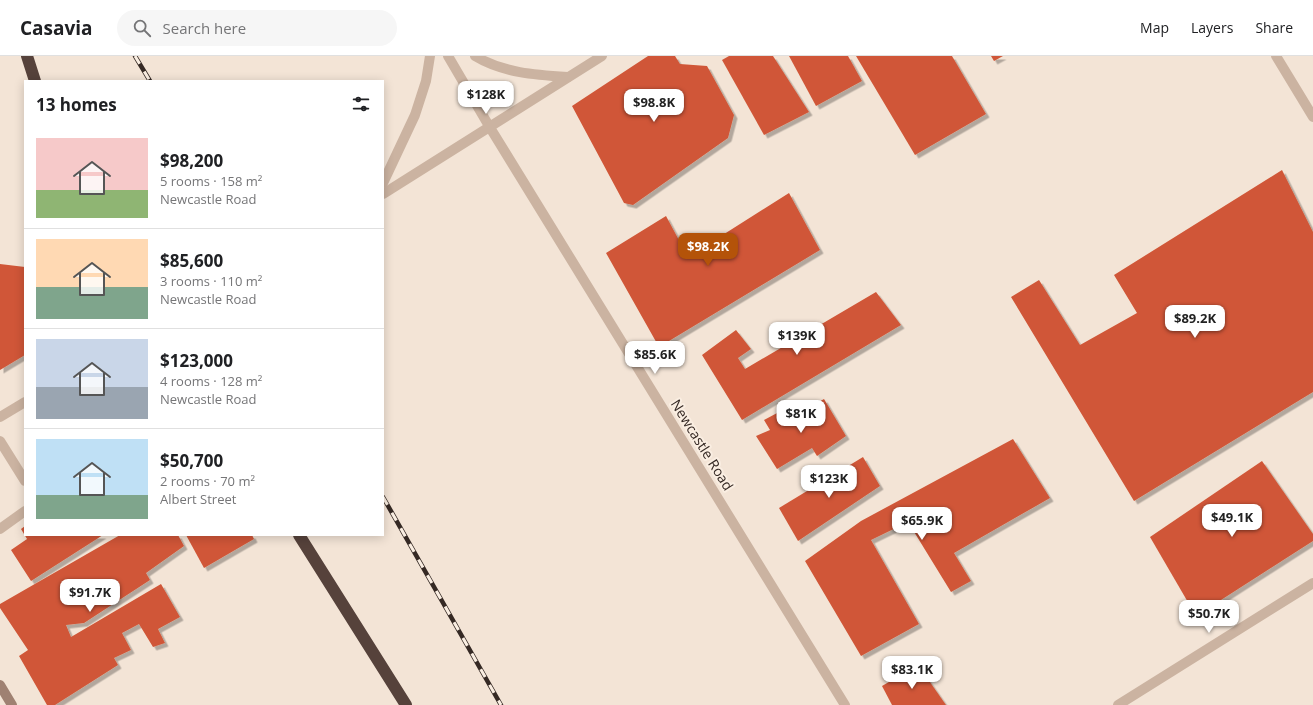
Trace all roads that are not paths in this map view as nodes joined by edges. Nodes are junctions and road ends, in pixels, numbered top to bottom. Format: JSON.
{"nodes":[{"id":1,"x":27,"y":56,"type":"edge"},
{"id":2,"x":430,"y":56,"type":"edge"},
{"id":3,"x":448,"y":56,"type":"edge"},
{"id":4,"x":475,"y":56,"type":"edge"},
{"id":5,"x":602,"y":56,"type":"edge"},
{"id":6,"x":1276,"y":56,"type":"edge"},
{"id":7,"x":568,"y":77,"type":"junction"},
{"id":8,"x":35,"y":80,"type":"edge"},
{"id":9,"x":1313,"y":117,"type":"edge"},
{"id":10,"x":489,"y":126,"type":"junction"},
{"id":11,"x":384,"y":181,"type":"edge"},
{"id":12,"x":384,"y":193,"type":"edge"},
{"id":13,"x":24,"y":403,"type":"edge"},
{"id":14,"x":0,"y":416,"type":"edge"},
{"id":15,"x":0,"y":441,"type":"edge"},
{"id":16,"x":24,"y":479,"type":"edge"},
{"id":17,"x":24,"y":513,"type":"edge"},
{"id":18,"x":0,"y":529,"type":"edge"},
{"id":19,"x":300,"y":536,"type":"edge"},
{"id":20,"x":1313,"y":582,"type":"edge"},
{"id":21,"x":0,"y":684,"type":"edge"},
{"id":22,"x":12,"y":705,"type":"edge"},
{"id":23,"x":406,"y":705,"type":"edge"},
{"id":24,"x":845,"y":705,"type":"edge"},
{"id":25,"x":1118,"y":705,"type":"edge"}],
"edges":[{"from":1,"to":8,"type":"highway"},
{"from":2,"to":11,"type":"street"},
{"from":3,"to":10,"type":"street","name":"Newcastle Road"},
{"from":4,"to":7,"type":"street"},
{"from":5,"to":7,"type":"street"},
{"from":6,"to":9,"type":"street"},
{"from":7,"to":10,"type":"street"},
{"from":10,"to":12,"type":"street"},
{"from":10,"to":24,"type":"street","name":"Newcastle Road"},
{"from":13,"to":14,"type":"street"},
{"from":15,"to":16,"type":"street"},
{"from":17,"to":18,"type":"street"},
{"from":19,"to":23,"type":"highway"},
{"from":20,"to":25,"type":"street"},
{"from":21,"to":22,"type":"street"}]}
